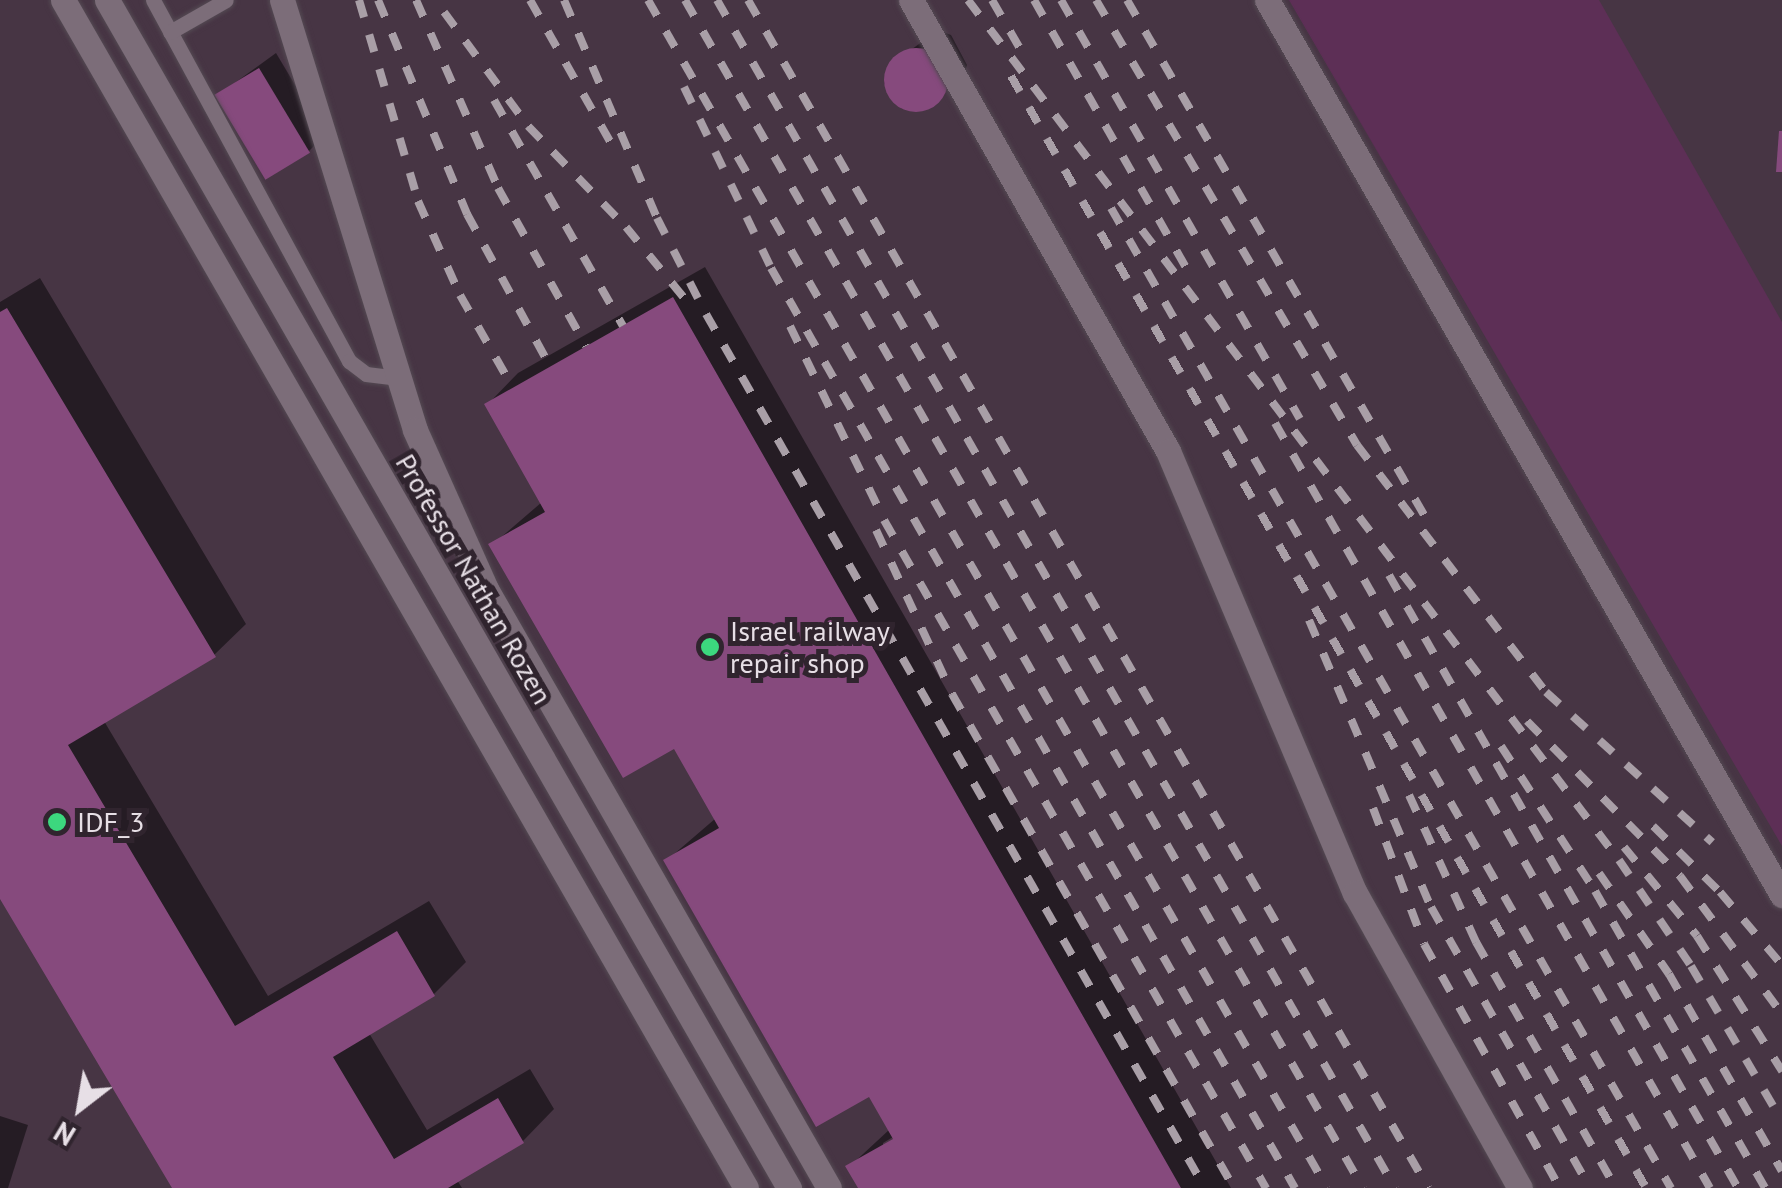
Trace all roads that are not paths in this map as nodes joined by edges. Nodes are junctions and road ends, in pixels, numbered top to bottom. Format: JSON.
{"nodes":[{"id":1,"x":64,"y":0,"type":"edge"},
{"id":2,"x":106,"y":0,"type":"edge"},
{"id":3,"x":153,"y":0,"type":"edge"},
{"id":4,"x":226,"y":0,"type":"edge"},
{"id":5,"x":282,"y":0,"type":"edge"},
{"id":6,"x":910,"y":0,"type":"edge"},
{"id":7,"x":1267,"y":0,"type":"edge"},
{"id":8,"x":170,"y":32,"type":"junction"},
{"id":9,"x":399,"y":378,"type":"junction"},
{"id":10,"x":1782,"y":895,"type":"edge"},
{"id":11,"x":746,"y":1188,"type":"edge"},
{"id":12,"x":789,"y":1188,"type":"edge"},
{"id":13,"x":828,"y":1188,"type":"edge"},
{"id":14,"x":1520,"y":1188,"type":"edge"}],
"edges":[{"from":1,"to":11,"type":"street"},
{"from":2,"to":12,"type":"street","name":"Professor Nathan Rozen"},
{"from":3,"to":8,"type":"lane"},
{"from":4,"to":8,"type":"lane"},
{"from":5,"to":9,"type":"street"},
{"from":6,"to":14,"type":"street"},
{"from":7,"to":10,"type":"street"},
{"from":8,"to":9,"type":"lane"},
{"from":9,"to":13,"type":"street"}]}
